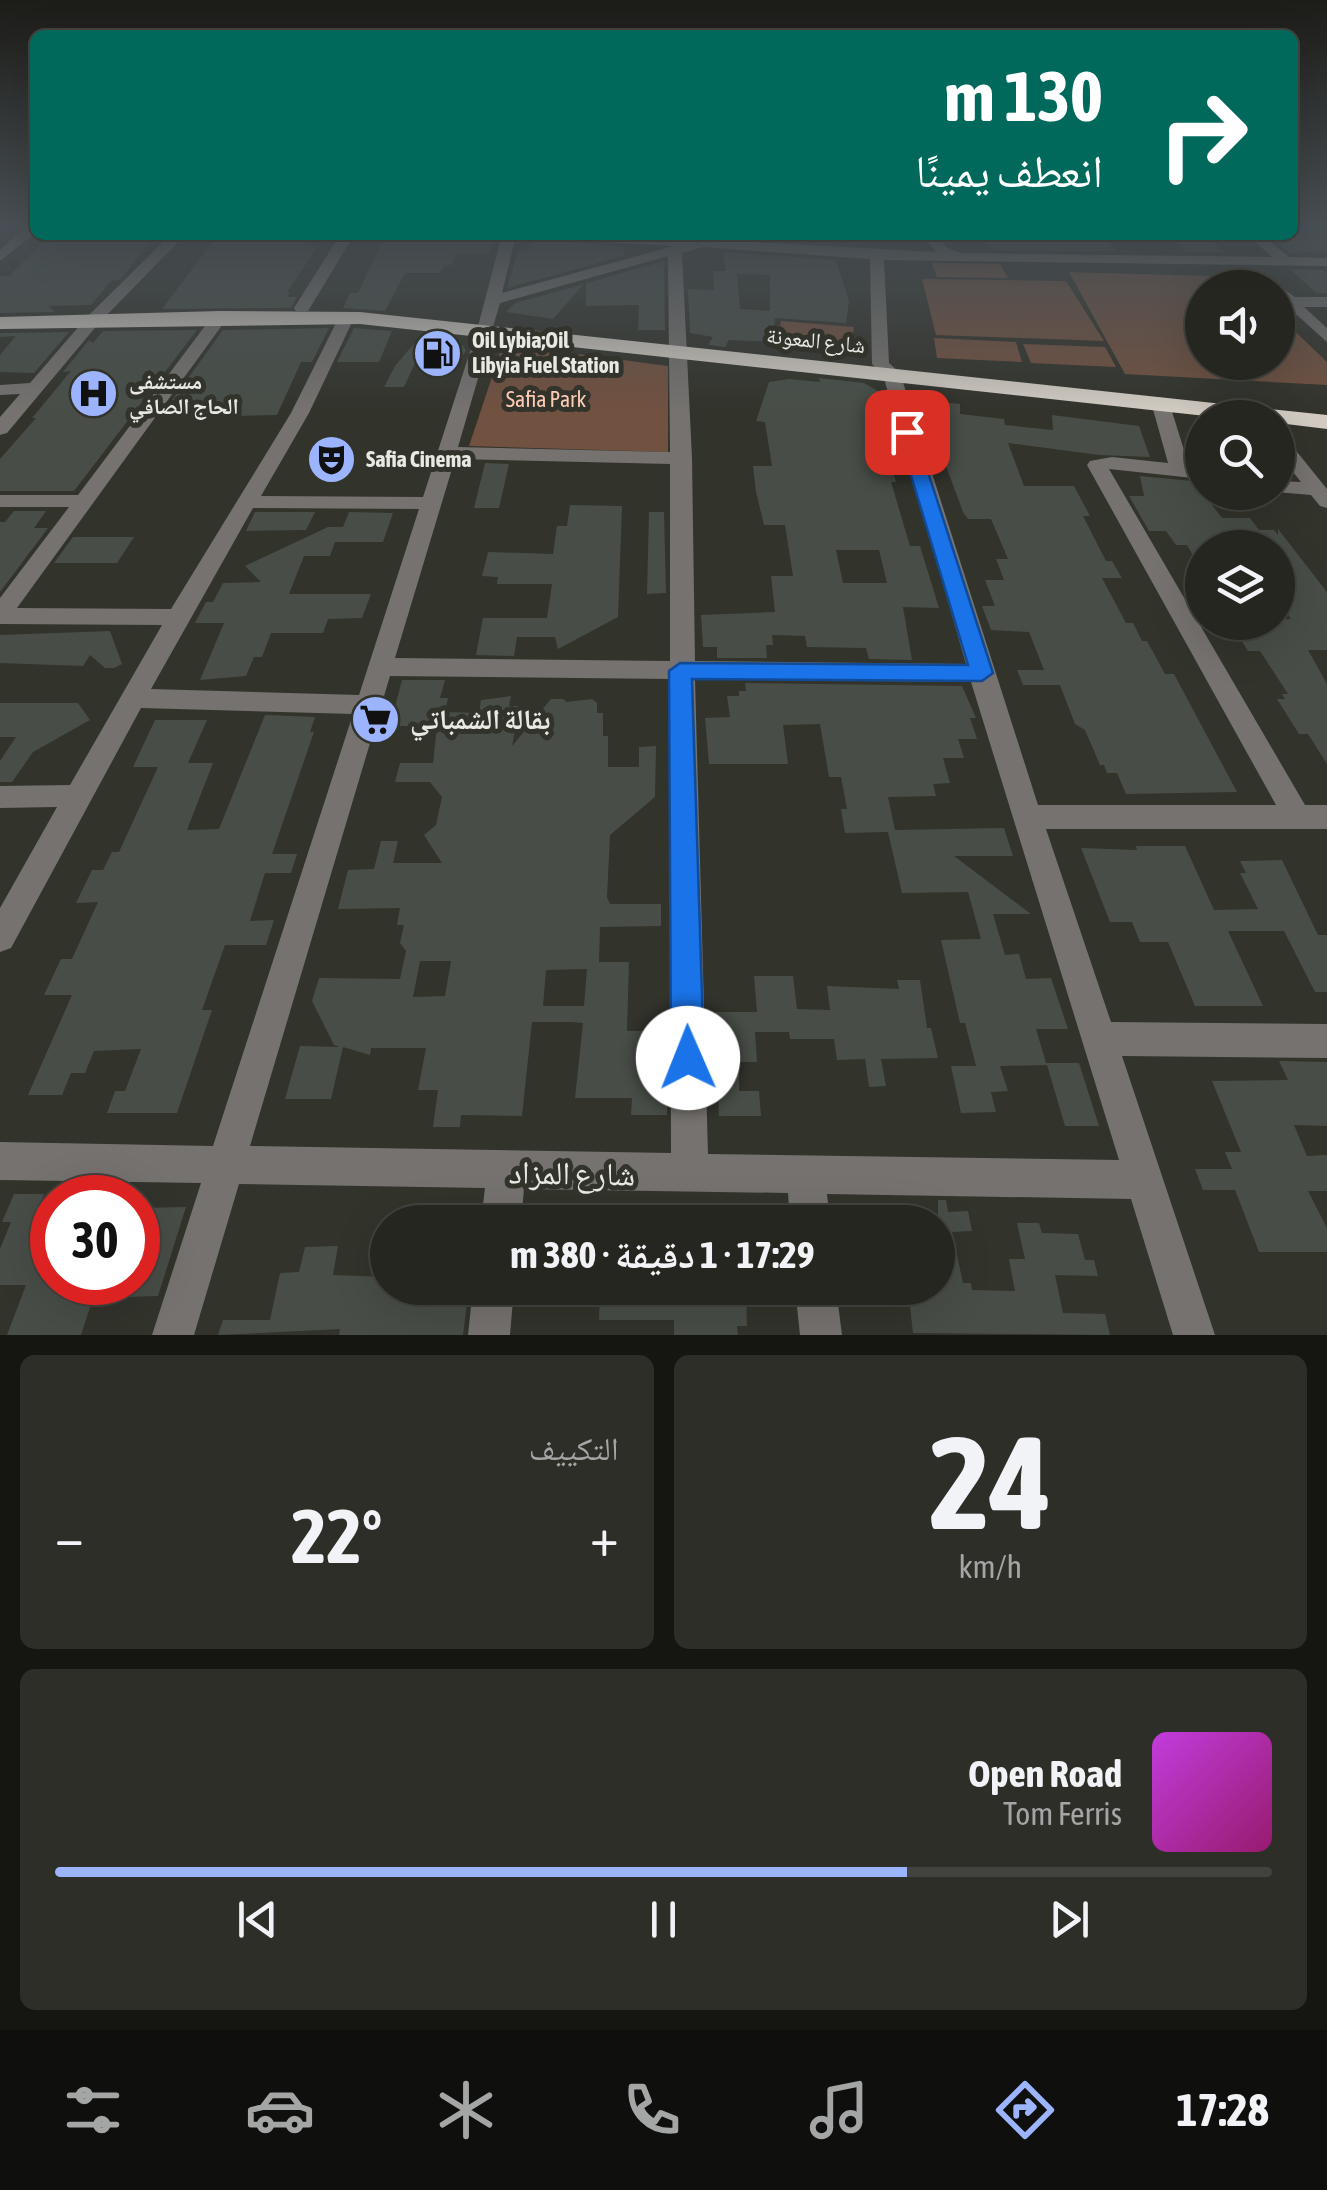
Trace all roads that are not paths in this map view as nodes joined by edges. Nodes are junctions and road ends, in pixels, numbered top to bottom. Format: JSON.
{"nodes":[{"id":1,"x":127,"y":286,"type":"edge"},
{"id":2,"x":315,"y":286,"type":"edge"},
{"id":3,"x":496,"y":286,"type":"edge"},
{"id":4,"x":576,"y":286,"type":"edge"},
{"id":5,"x":684,"y":286,"type":"edge"},
{"id":6,"x":874,"y":286,"type":"edge"},
{"id":7,"x":1295,"y":296,"type":"edge"},
{"id":8,"x":1327,"y":302,"type":"edge"},
{"id":9,"x":1295,"y":307,"type":"edge"},
{"id":10,"x":302,"y":308,"type":"junction"},
{"id":11,"x":97,"y":316,"type":"junction"},
{"id":12,"x":220,"y":316,"type":"junction"},
{"id":13,"x":489,"y":317,"type":"junction"},
{"id":14,"x":346,"y":318,"type":"junction"},
{"id":15,"x":0,"y":319,"type":"edge"},
{"id":16,"x":1327,"y":337,"type":"edge"},
{"id":17,"x":678,"y":347,"type":"junction"},
{"id":18,"x":886,"y":368,"type":"junction"},
{"id":19,"x":32,"y":388,"type":"junction"},
{"id":20,"x":0,"y":390,"type":"edge"},
{"id":21,"x":1160,"y":402,"type":"junction"},
{"id":22,"x":1185,"y":406,"type":"edge"},
{"id":23,"x":1327,"y":412,"type":"edge"},
{"id":24,"x":1295,"y":419,"type":"edge"},
{"id":25,"x":1327,"y":422,"type":"edge"},
{"id":26,"x":0,"y":428,"type":"edge"},
{"id":27,"x":446,"y":453,"type":"junction"},
{"id":28,"x":682,"y":458,"type":"junction"},
{"id":29,"x":1185,"y":458,"type":"edge"},
{"id":30,"x":1295,"y":462,"type":"edge"},
{"id":31,"x":1185,"y":470,"type":"edge"},
{"id":32,"x":1295,"y":492,"type":"edge"},
{"id":33,"x":1324,"y":498,"type":"edge"},
{"id":34,"x":0,"y":501,"type":"edge"},
{"id":35,"x":84,"y":502,"type":"junction"},
{"id":36,"x":247,"y":502,"type":"junction"},
{"id":37,"x":430,"y":503,"type":"junction"},
{"id":38,"x":0,"y":615,"type":"edge"},
{"id":39,"x":178,"y":617,"type":"junction"},
{"id":40,"x":379,"y":667,"type":"junction"},
{"id":41,"x":680,"y":671,"type":"junction"},
{"id":42,"x":982,"y":673,"type":"junction"},
{"id":43,"x":132,"y":698,"type":"junction"},
{"id":44,"x":368,"y":705,"type":"junction"},
{"id":45,"x":78,"y":796,"type":"junction"},
{"id":46,"x":0,"y":797,"type":"edge"},
{"id":47,"x":1028,"y":817,"type":"junction"},
{"id":48,"x":1312,"y":817,"type":"edge"},
{"id":49,"x":0,"y":938,"type":"edge"},
{"id":50,"x":1099,"y":1039,"type":"junction"},
{"id":51,"x":1327,"y":1041,"type":"edge"},
{"id":52,"x":0,"y":1161,"type":"edge"},
{"id":53,"x":225,"y":1168,"type":"junction"},
{"id":54,"x":506,"y":1172,"type":"junction"},
{"id":55,"x":690,"y":1174,"type":"junction"},
{"id":56,"x":806,"y":1177,"type":"junction"},
{"id":57,"x":1144,"y":1180,"type":"junction"},
{"id":58,"x":503,"y":1205,"type":"edge"},
{"id":59,"x":808,"y":1205,"type":"edge"},
{"id":60,"x":492,"y":1305,"type":"edge"},
{"id":61,"x":818,"y":1305,"type":"edge"},
{"id":62,"x":174,"y":1335,"type":"edge"},
{"id":63,"x":489,"y":1335,"type":"edge"},
{"id":64,"x":821,"y":1335,"type":"edge"},
{"id":65,"x":1194,"y":1335,"type":"edge"}],
"edges":[{"from":1,"to":11,"type":"street"},
{"from":2,"to":10,"type":"street"},
{"from":3,"to":13,"type":"street"},
{"from":4,"to":13,"type":"street"},
{"from":5,"to":17,"type":"street"},
{"from":6,"to":18,"type":"street"},
{"from":7,"to":8,"type":"street"},
{"from":9,"to":16,"type":"street"},
{"from":10,"to":11,"type":"highway","name":"شارع المعونة"},
{"from":10,"to":13,"type":"highway","name":"شارع المعونة"},
{"from":11,"to":12,"type":"highway","name":"شارع المعونة"},
{"from":11,"to":15,"type":"highway","name":"شارع المعونة"},
{"from":11,"to":19,"type":"street"},
{"from":12,"to":14,"type":"highway","name":"شارع المعونة"},
{"from":12,"to":35,"type":"street"},
{"from":13,"to":14,"type":"highway","name":"شارع المعونة"},
{"from":13,"to":17,"type":"highway","name":"شارع المعونة"},
{"from":13,"to":27,"type":"street"},
{"from":14,"to":36,"type":"street"},
{"from":17,"to":18,"type":"highway","name":"شارع المعونة"},
{"from":17,"to":28,"type":"street"},
{"from":18,"to":21,"type":"highway","name":"شارع المعونة"},
{"from":18,"to":23,"type":"highway","name":"شارع المعونة"},
{"from":18,"to":42,"type":"street"},
{"from":19,"to":20,"type":"street"},
{"from":19,"to":26,"type":"street"},
{"from":21,"to":22,"type":"highway","name":"شارع المعونة"},
{"from":21,"to":29,"type":"street"},
{"from":24,"to":25,"type":"highway","name":"شارع المعونة"},
{"from":27,"to":28,"type":"street"},
{"from":27,"to":37,"type":"street"},
{"from":28,"to":41,"type":"street"},
{"from":30,"to":33,"type":"street"},
{"from":31,"to":48,"type":"street"},
{"from":32,"to":33,"type":"street"},
{"from":34,"to":35,"type":"street"},
{"from":35,"to":38,"type":"street"},
{"from":36,"to":37,"type":"street"},
{"from":36,"to":39,"type":"street"},
{"from":37,"to":40,"type":"street"},
{"from":38,"to":39,"type":"street"},
{"from":39,"to":43,"type":"street"},
{"from":40,"to":41,"type":"street"},
{"from":40,"to":44,"type":"street"},
{"from":41,"to":42,"type":"street"},
{"from":41,"to":55,"type":"street"},
{"from":42,"to":47,"type":"street"},
{"from":43,"to":44,"type":"street"},
{"from":43,"to":45,"type":"street"},
{"from":44,"to":53,"type":"street"},
{"from":45,"to":46,"type":"street"},
{"from":45,"to":49,"type":"street"},
{"from":47,"to":48,"type":"street"},
{"from":47,"to":50,"type":"street"},
{"from":50,"to":51,"type":"street"},
{"from":50,"to":57,"type":"street"},
{"from":52,"to":53,"type":"street","name":"شارع المزاد"},
{"from":53,"to":54,"type":"street","name":"شارع المزاد"},
{"from":53,"to":62,"type":"street"},
{"from":54,"to":55,"type":"street","name":"شارع المزاد"},
{"from":54,"to":58,"type":"street"},
{"from":55,"to":56,"type":"street","name":"شارع المزاد"},
{"from":56,"to":57,"type":"street","name":"شارع المزاد"},
{"from":56,"to":59,"type":"street"},
{"from":57,"to":65,"type":"street"},
{"from":60,"to":63,"type":"street"},
{"from":61,"to":64,"type":"street"}]}
